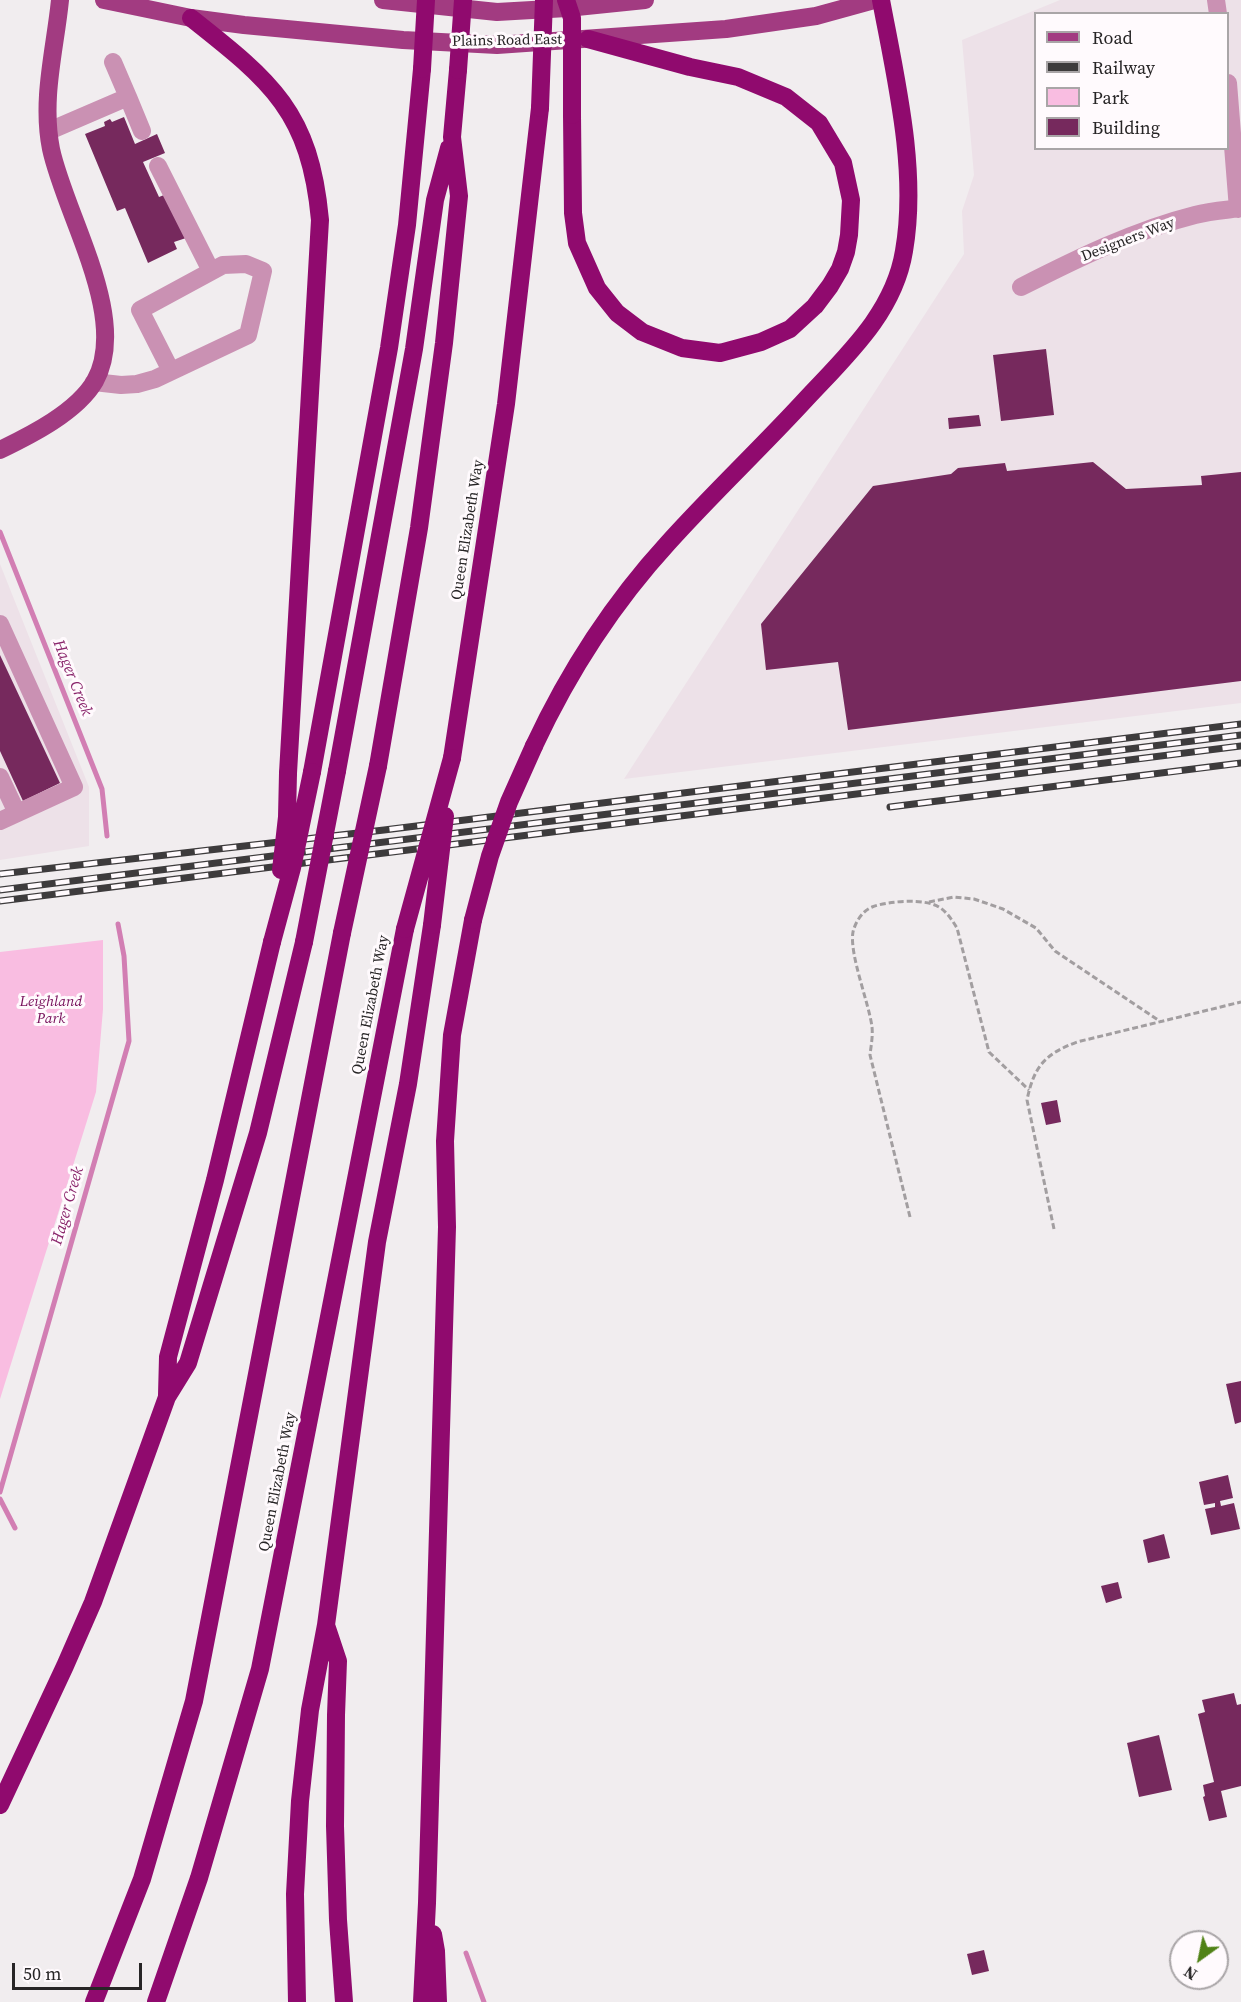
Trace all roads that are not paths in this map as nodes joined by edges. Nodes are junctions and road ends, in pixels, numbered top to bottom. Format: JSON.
{"nodes":[{"id":1,"x":60,"y":0,"type":"edge"},
{"id":2,"x":104,"y":0,"type":"edge"},
{"id":3,"x":383,"y":0,"type":"edge"},
{"id":4,"x":426,"y":0,"type":"edge"},
{"id":5,"x":464,"y":0,"type":"edge"},
{"id":6,"x":544,"y":0,"type":"edge"},
{"id":7,"x":566,"y":0,"type":"edge"},
{"id":8,"x":645,"y":0,"type":"edge"},
{"id":9,"x":874,"y":0,"type":"edge"},
{"id":10,"x":881,"y":0,"type":"edge"},
{"id":11,"x":191,"y":18,"type":"junction"},
{"id":12,"x":588,"y":39,"type":"junction"},
{"id":13,"x":113,"y":62,"type":"dead end"},
{"id":14,"x":128,"y":98,"type":"junction"},
{"id":15,"x":1229,"y":102,"type":"edge"},
{"id":16,"x":142,"y":130,"type":"dead end"},
{"id":17,"x":49,"y":131,"type":"junction"},
{"id":18,"x":452,"y":137,"type":"junction"},
{"id":19,"x":158,"y":166,"type":"dead end"},
{"id":20,"x":1240,"y":209,"type":"edge"},
{"id":21,"x":211,"y":271,"type":"junction"},
{"id":22,"x":1021,"y":287,"type":"dead end"},
{"id":23,"x":171,"y":371,"type":"junction"},
{"id":24,"x":94,"y":382,"type":"junction"},
{"id":25,"x":0,"y":450,"type":"edge"},
{"id":26,"x":0,"y":624,"type":"edge"},
{"id":27,"x":452,"y":758,"type":"junction"},
{"id":28,"x":0,"y":777,"type":"edge"},
{"id":29,"x":17,"y":813,"type":"junction"},
{"id":30,"x":0,"y":821,"type":"edge"},
{"id":31,"x":272,"y":942,"type":"junction"},
{"id":32,"x":167,"y":1396,"type":"junction"},
{"id":33,"x":326,"y":1625,"type":"junction"},
{"id":34,"x":0,"y":1805,"type":"edge"},
{"id":35,"x":427,"y":1903,"type":"junction"},
{"id":36,"x":94,"y":2002,"type":"edge"},
{"id":37,"x":156,"y":2002,"type":"edge"},
{"id":38,"x":297,"y":2002,"type":"edge"},
{"id":39,"x":345,"y":2002,"type":"edge"},
{"id":40,"x":422,"y":2002,"type":"edge"},
{"id":41,"x":438,"y":2002,"type":"edge"}],
"edges":[{"from":1,"to":17,"type":"main road"},
{"from":2,"to":11,"type":"main road","name":"Plains Road East"},
{"from":3,"to":8,"type":"main road","name":"Plains Road East"},
{"from":4,"to":31,"type":"highway","bridge":true},
{"from":5,"to":18,"type":"highway","bridge":true},
{"from":6,"to":27,"type":"highway","name":"Queen Elizabeth Way","bridge":true},
{"from":7,"to":12,"type":"highway","bridge":true},
{"from":9,"to":12,"type":"main road","name":"Plains Road East"},
{"from":10,"to":35,"type":"highway","bridge":true},
{"from":11,"to":12,"type":"main road","name":"Plains Road East"},
{"from":11,"to":31,"type":"highway","bridge":true},
{"from":13,"to":14,"type":"lane"},
{"from":14,"to":16,"type":"lane"},
{"from":14,"to":17,"type":"lane"},
{"from":15,"to":20,"type":"lane"},
{"from":17,"to":24,"type":"main road"},
{"from":18,"to":32,"type":"highway","bridge":true},
{"from":18,"to":36,"type":"highway","bridge":true},
{"from":19,"to":21,"type":"lane"},
{"from":20,"to":22,"type":"lane","name":"Designers Way"},
{"from":21,"to":23,"type":"lane"},
{"from":21,"to":23,"type":"lane"},
{"from":23,"to":24,"type":"lane"},
{"from":24,"to":25,"type":"main road"},
{"from":26,"to":29,"type":"lane"},
{"from":27,"to":33,"type":"highway","bridge":true},
{"from":27,"to":37,"type":"highway","name":"Queen Elizabeth Way","bridge":true},
{"from":28,"to":29,"type":"lane"},
{"from":29,"to":30,"type":"lane"},
{"from":31,"to":32,"type":"highway"},
{"from":32,"to":34,"type":"highway"},
{"from":33,"to":38,"type":"highway"},
{"from":33,"to":39,"type":"highway"},
{"from":35,"to":40,"type":"highway"},
{"from":35,"to":41,"type":"highway"}]}
